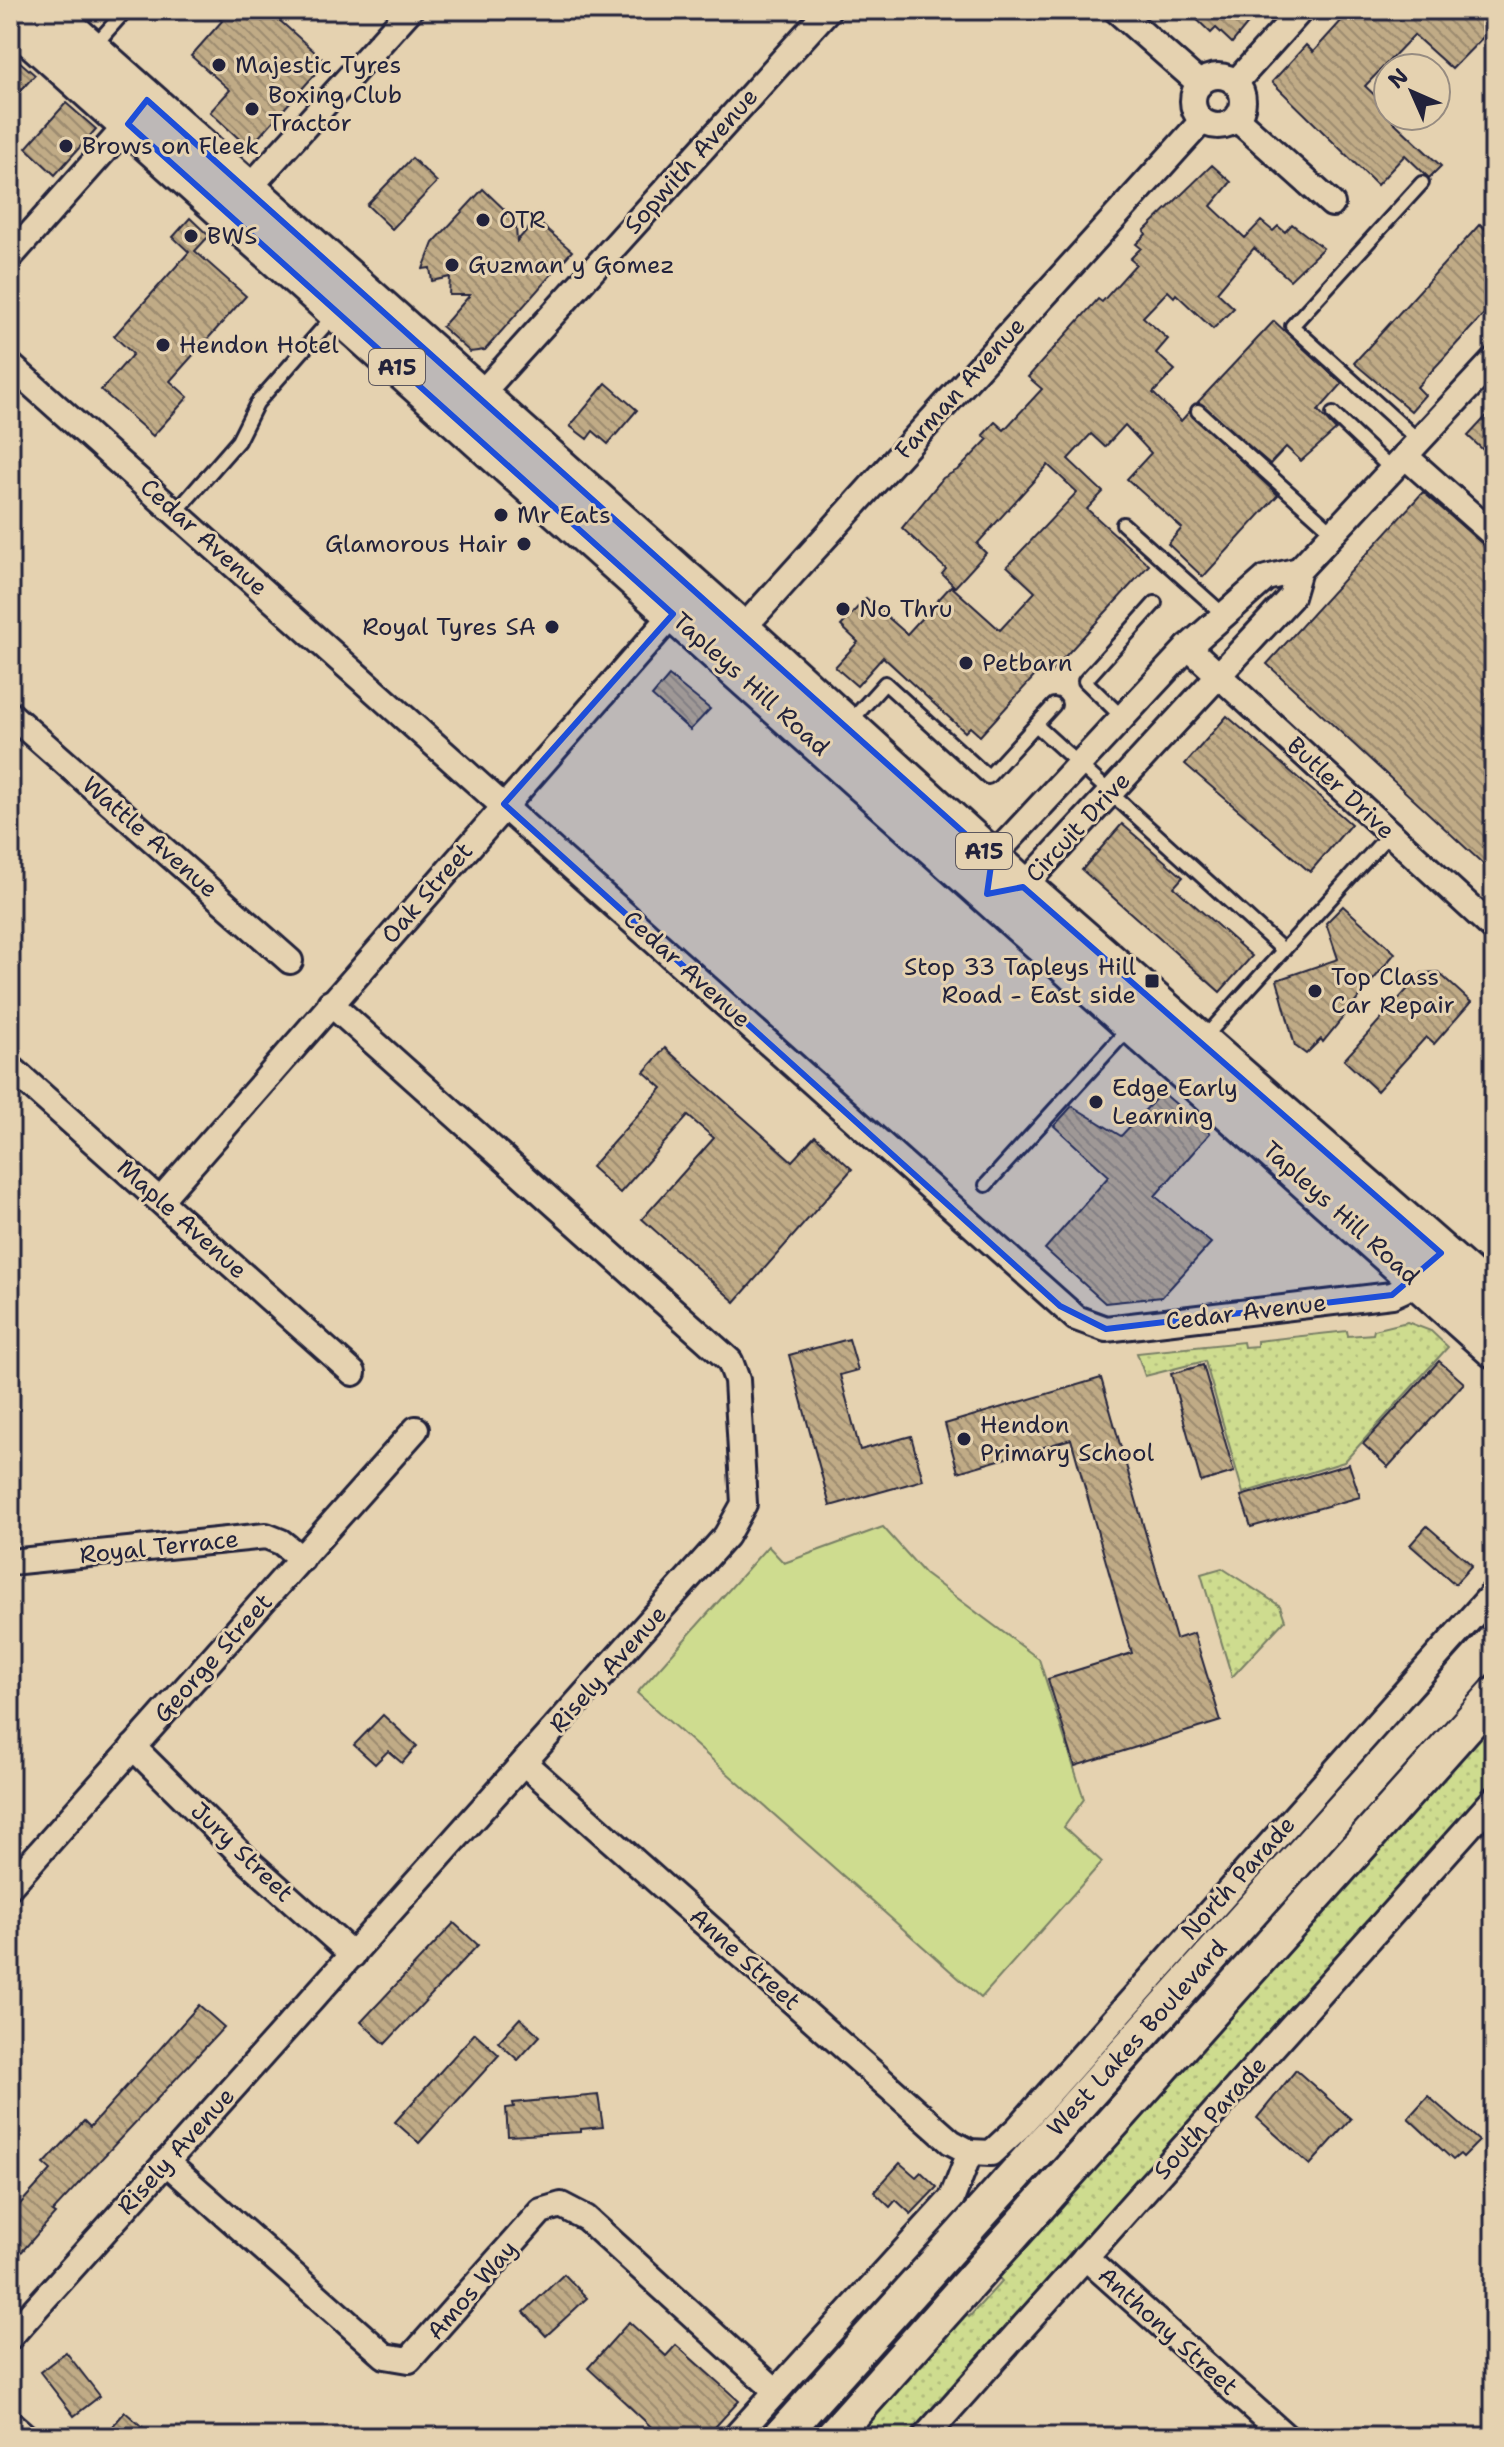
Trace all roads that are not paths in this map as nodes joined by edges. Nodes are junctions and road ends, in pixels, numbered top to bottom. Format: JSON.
{"nodes":[{"id":1,"x":46,"y":10,"type":"edge"},
{"id":2,"x":126,"y":10,"type":"edge"},
{"id":3,"x":410,"y":10,"type":"edge"},
{"id":4,"x":828,"y":10,"type":"edge"},
{"id":5,"x":1116,"y":10,"type":"edge"},
{"id":6,"x":1301,"y":10,"type":"edge"},
{"id":7,"x":10,"y":18,"type":"edge"},
{"id":8,"x":91,"y":50,"type":"junction"},
{"id":9,"x":1236,"y":82,"type":"junction"},
{"id":10,"x":1200,"y":84,"type":"junction"},
{"id":11,"x":138,"y":112,"type":"junction"},
{"id":12,"x":1237,"y":119,"type":"junction"},
{"id":13,"x":1202,"y":121,"type":"junction"},
{"id":14,"x":1422,"y":183,"type":"dead end"},
{"id":15,"x":237,"y":202,"type":"junction"},
{"id":16,"x":1332,"y":204,"type":"dead end"},
{"id":17,"x":10,"y":257,"type":"edge"},
{"id":18,"x":347,"y":301,"type":"junction"},
{"id":19,"x":1494,"y":360,"type":"edge"},
{"id":20,"x":10,"y":365,"type":"edge"},
{"id":21,"x":468,"y":408,"type":"junction"},
{"id":22,"x":1198,"y":411,"type":"dead end"},
{"id":23,"x":1333,"y":414,"type":"dead end"},
{"id":24,"x":1406,"y":455,"type":"junction"},
{"id":25,"x":176,"y":512,"type":"junction"},
{"id":26,"x":1123,"y":524,"type":"dead end"},
{"id":27,"x":1334,"y":533,"type":"junction"},
{"id":28,"x":1494,"y":535,"type":"edge"},
{"id":29,"x":1299,"y":570,"type":"junction"},
{"id":30,"x":684,"y":602,"type":"junction"},
{"id":31,"x":1155,"y":603,"type":"dead end"},
{"id":32,"x":1224,"y":615,"type":"junction"},
{"id":33,"x":729,"y":642,"type":"junction"},
{"id":34,"x":1188,"y":647,"type":"junction"},
{"id":35,"x":1220,"y":674,"type":"junction"},
{"id":36,"x":1054,"y":705,"type":"dead end"},
{"id":37,"x":10,"y":714,"type":"edge"},
{"id":38,"x":1122,"y":717,"type":"junction"},
{"id":39,"x":1036,"y":725,"type":"junction"},
{"id":40,"x":846,"y":726,"type":"junction"},
{"id":41,"x":1078,"y":764,"type":"junction"},
{"id":42,"x":1109,"y":793,"type":"junction"},
{"id":43,"x":504,"y":804,"type":"junction"},
{"id":44,"x":1390,"y":833,"type":"junction"},
{"id":45,"x":1000,"y":880,"type":"junction"},
{"id":46,"x":1494,"y":929,"type":"edge"},
{"id":47,"x":1283,"y":950,"type":"junction"},
{"id":48,"x":290,"y":961,"type":"dead end"},
{"id":49,"x":330,"y":1003,"type":"junction"},
{"id":50,"x":1131,"y":1025,"type":"junction"},
{"id":51,"x":1200,"y":1042,"type":"junction"},
{"id":52,"x":10,"y":1067,"type":"edge"},
{"id":53,"x":986,"y":1185,"type":"dead end"},
{"id":54,"x":161,"y":1199,"type":"junction"},
{"id":55,"x":1441,"y":1253,"type":"junction"},
{"id":56,"x":1415,"y":1280,"type":"junction"},
{"id":57,"x":1494,"y":1300,"type":"edge"},
{"id":58,"x":1494,"y":1348,"type":"edge"},
{"id":59,"x":353,"y":1373,"type":"dead end"},
{"id":60,"x":416,"y":1429,"type":"dead end"},
{"id":61,"x":302,"y":1559,"type":"junction"},
{"id":62,"x":10,"y":1562,"type":"edge"},
{"id":63,"x":1494,"y":1592,"type":"edge"},
{"id":64,"x":1494,"y":1641,"type":"edge"},
{"id":65,"x":1429,"y":1664,"type":"junction"},
{"id":66,"x":1468,"y":1669,"type":"junction"},
{"id":67,"x":1494,"y":1695,"type":"edge"},
{"id":68,"x":133,"y":1747,"type":"junction"},
{"id":69,"x":524,"y":1763,"type":"junction"},
{"id":70,"x":1494,"y":1799,"type":"edge"},
{"id":71,"x":10,"y":1886,"type":"edge"},
{"id":72,"x":353,"y":1955,"type":"junction"},
{"id":73,"x":1089,"y":2091,"type":"junction"},
{"id":74,"x":1048,"y":2092,"type":"junction"},
{"id":75,"x":970,"y":2152,"type":"junction"},
{"id":76,"x":166,"y":2162,"type":"junction"},
{"id":77,"x":1085,"y":2257,"type":"junction"},
{"id":78,"x":10,"y":2337,"type":"edge"},
{"id":79,"x":776,"y":2391,"type":"junction"},
{"id":80,"x":10,"y":2423,"type":"edge"},
{"id":81,"x":26,"y":2437,"type":"edge"},
{"id":82,"x":735,"y":2437,"type":"edge"},
{"id":83,"x":780,"y":2437,"type":"edge"},
{"id":84,"x":832,"y":2437,"type":"edge"},
{"id":85,"x":925,"y":2437,"type":"edge"},
{"id":86,"x":1286,"y":2437,"type":"edge"}],
"edges":[{"from":1,"to":8,"type":"main road","name":"Tapleys Hill Road","number":"A15"},
{"from":2,"to":8,"type":"lane"},
{"from":3,"to":15,"type":"street"},
{"from":4,"to":21,"type":"street","name":"Sopwith Avenue"},
{"from":5,"to":10,"type":"street"},
{"from":6,"to":9,"type":"street"},
{"from":7,"to":11,"type":"main road","name":"Tapleys Hill Road","number":"A15"},
{"from":8,"to":11,"type":"main road","name":"Tapleys Hill Road","number":"A15"},
{"from":9,"to":10,"type":"street"},
{"from":9,"to":12,"type":"street"},
{"from":10,"to":13,"type":"street"},
{"from":11,"to":15,"type":"main road","name":"Tapleys Hill Road","number":"A15"},
{"from":11,"to":17,"type":"street"},
{"from":12,"to":13,"type":"street"},
{"from":12,"to":16,"type":"street"},
{"from":13,"to":33,"type":"street","name":"Farman Avenue"},
{"from":14,"to":24,"type":"lane"},
{"from":15,"to":18,"type":"main road","name":"Tapleys Hill Road","number":"A15"},
{"from":18,"to":21,"type":"main road","name":"Tapleys Hill Road","number":"A15"},
{"from":18,"to":25,"type":"lane"},
{"from":19,"to":24,"type":"street","name":"Circuit Drive"},
{"from":20,"to":25,"type":"street","name":"Cedar Avenue"},
{"from":21,"to":30,"type":"main road","name":"Tapleys Hill Road","number":"A15"},
{"from":22,"to":27,"type":"lane"},
{"from":23,"to":24,"type":"lane"},
{"from":24,"to":27,"type":"street","name":"Circuit Drive"},
{"from":24,"to":28,"type":"street"},
{"from":25,"to":43,"type":"street","name":"Cedar Avenue"},
{"from":26,"to":32,"type":"lane"},
{"from":27,"to":29,"type":"street","name":"Circuit Drive"},
{"from":29,"to":32,"type":"street","name":"Circuit Drive"},
{"from":29,"to":35,"type":"street","name":"Circuit Drive"},
{"from":30,"to":33,"type":"main road","name":"Tapleys Hill Road","number":"A15"},
{"from":30,"to":43,"type":"street","name":"Oak Street"},
{"from":31,"to":38,"type":"lane"},
{"from":32,"to":34,"type":"street","name":"Circuit Drive"},
{"from":33,"to":40,"type":"main road","name":"Tapleys Hill Road","number":"A15"},
{"from":33,"to":45,"type":"main road","name":"Tapleys Hill Road","number":"A15"},
{"from":34,"to":35,"type":"street","name":"Butler Drive"},
{"from":34,"to":38,"type":"street","name":"Circuit Drive"},
{"from":35,"to":42,"type":"street","name":"Circuit Drive"},
{"from":35,"to":44,"type":"street","name":"Butler Drive"},
{"from":36,"to":39,"type":"lane"},
{"from":37,"to":48,"type":"street","name":"Wattle Avenue"},
{"from":38,"to":41,"type":"street","name":"Circuit Drive"},
{"from":39,"to":40,"type":"lane"},
{"from":39,"to":41,"type":"lane"},
{"from":40,"to":45,"type":"main road","name":"Tapleys Hill Road","number":"A15"},
{"from":41,"to":42,"type":"lane"},
{"from":41,"to":45,"type":"street","name":"Circuit Drive"},
{"from":42,"to":45,"type":"street","name":"Circuit Drive"},
{"from":42,"to":47,"type":"lane"},
{"from":43,"to":49,"type":"street","name":"Oak Street"},
{"from":43,"to":56,"type":"street","name":"Cedar Avenue"},
{"from":44,"to":46,"type":"street","name":"Butler Drive"},
{"from":44,"to":47,"type":"lane"},
{"from":45,"to":50,"type":"main road","name":"Tapleys Hill Road","number":"A15"},
{"from":45,"to":51,"type":"main road","name":"Tapleys Hill Road","number":"A15"},
{"from":47,"to":51,"type":"lane"},
{"from":49,"to":54,"type":"street","name":"Oak Street"},
{"from":49,"to":69,"type":"street","name":"Risely Avenue"},
{"from":50,"to":53,"type":"lane"},
{"from":50,"to":56,"type":"main road","name":"Tapleys Hill Road","number":"A15"},
{"from":51,"to":55,"type":"main road","name":"Tapleys Hill Road","number":"A15"},
{"from":52,"to":54,"type":"street","name":"Maple Avenue"},
{"from":54,"to":59,"type":"street","name":"Maple Avenue"},
{"from":55,"to":56,"type":"street","name":"Cedar Avenue"},
{"from":55,"to":57,"type":"main road","name":"Tapleys Hill Road","number":"A15"},
{"from":56,"to":58,"type":"main road","name":"Tapleys Hill Road","number":"A15"},
{"from":60,"to":61,"type":"street","name":"George Street"},
{"from":61,"to":62,"type":"street","name":"Royal Terrace"},
{"from":61,"to":68,"type":"street","name":"George Street"},
{"from":63,"to":65,"type":"street","name":"North Parade"},
{"from":64,"to":66,"type":"main road","name":"West Lakes Boulevard"},
{"from":65,"to":66,"type":"street"},
{"from":65,"to":74,"type":"street","name":"North Parade"},
{"from":66,"to":73,"type":"main road","name":"West Lakes Boulevard"},
{"from":67,"to":84,"type":"main road","name":"West Lakes Boulevard"},
{"from":68,"to":71,"type":"street","name":"George Street"},
{"from":68,"to":72,"type":"street","name":"Jury Street"},
{"from":69,"to":72,"type":"street","name":"Risely Avenue"},
{"from":69,"to":75,"type":"street","name":"Anne Street"},
{"from":70,"to":77,"type":"street","name":"South Parade"},
{"from":72,"to":76,"type":"street","name":"Risely Avenue"},
{"from":73,"to":74,"type":"street"},
{"from":73,"to":83,"type":"main road","name":"West Lakes Boulevard"},
{"from":74,"to":75,"type":"street","name":"North Parade"},
{"from":75,"to":79,"type":"street"},
{"from":76,"to":78,"type":"street","name":"Risely Avenue"},
{"from":76,"to":79,"type":"street","name":"Amos Way"},
{"from":77,"to":85,"type":"street","name":"South Parade"},
{"from":77,"to":86,"type":"street","name":"Anthony Street"},
{"from":79,"to":82,"type":"street"},
{"from":80,"to":81,"type":"street"}]}
